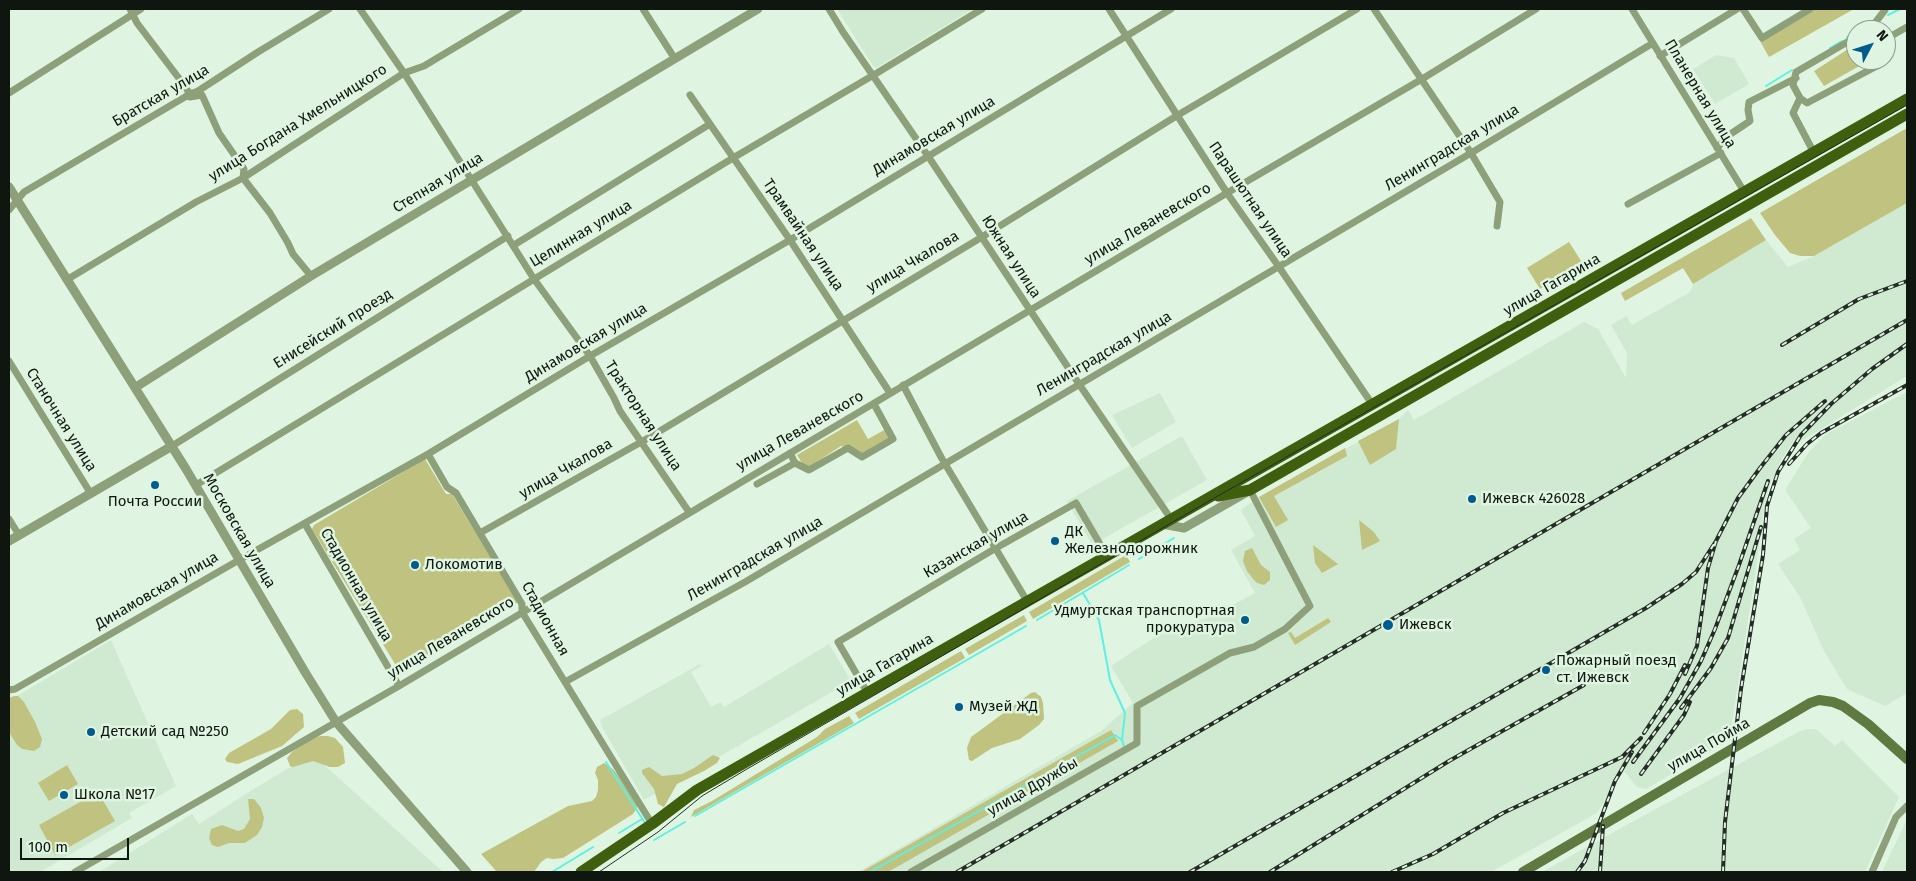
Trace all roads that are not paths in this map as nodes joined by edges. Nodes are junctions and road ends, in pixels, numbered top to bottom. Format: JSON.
{"nodes":[{"id":1,"x":141,"y":9,"type":"edge"},
{"id":2,"x":329,"y":9,"type":"edge"},
{"id":3,"x":360,"y":9,"type":"edge"},
{"id":4,"x":519,"y":9,"type":"edge"},
{"id":5,"x":644,"y":9,"type":"edge"},
{"id":6,"x":758,"y":9,"type":"edge"},
{"id":7,"x":829,"y":9,"type":"edge"},
{"id":8,"x":982,"y":9,"type":"edge"},
{"id":9,"x":1109,"y":9,"type":"edge"},
{"id":10,"x":1170,"y":9,"type":"edge"},
{"id":11,"x":1357,"y":9,"type":"edge"},
{"id":12,"x":1374,"y":9,"type":"edge"},
{"id":13,"x":1536,"y":9,"type":"edge"},
{"id":14,"x":1632,"y":9,"type":"edge"},
{"id":15,"x":1737,"y":9,"type":"edge"},
{"id":16,"x":1743,"y":9,"type":"edge"},
{"id":17,"x":1810,"y":9,"type":"edge"},
{"id":18,"x":1884,"y":9,"type":"edge"},
{"id":19,"x":131,"y":11,"type":"edge"},
{"id":20,"x":1877,"y":20,"type":"edge"},
{"id":21,"x":1907,"y":27,"type":"edge"},
{"id":22,"x":1896,"y":33,"type":"edge"},
{"id":23,"x":1126,"y":35,"type":"junction"},
{"id":24,"x":1653,"y":43,"type":"junction"},
{"id":25,"x":1846,"y":43,"type":"edge"},
{"id":26,"x":1660,"y":56,"type":"junction"},
{"id":27,"x":676,"y":59,"type":"junction"},
{"id":28,"x":1869,"y":70,"type":"edge"},
{"id":29,"x":404,"y":73,"type":"junction"},
{"id":30,"x":873,"y":76,"type":"junction"},
{"id":31,"x":1796,"y":78,"type":"junction"},
{"id":32,"x":1422,"y":79,"type":"junction"},
{"id":33,"x":9,"y":93,"type":"edge"},
{"id":34,"x":190,"y":94,"type":"junction"},
{"id":35,"x":690,"y":95,"type":"dead end"},
{"id":36,"x":1800,"y":98,"type":"junction"},
{"id":37,"x":1907,"y":99,"type":"edge"},
{"id":38,"x":1907,"y":114,"type":"edge"},
{"id":39,"x":1178,"y":115,"type":"junction"},
{"id":40,"x":710,"y":124,"type":"junction"},
{"id":41,"x":1719,"y":151,"type":"junction"},
{"id":42,"x":1471,"y":153,"type":"junction"},
{"id":43,"x":1814,"y":153,"type":"junction"},
{"id":44,"x":928,"y":156,"type":"junction"},
{"id":45,"x":733,"y":158,"type":"junction"},
{"id":46,"x":243,"y":178,"type":"junction"},
{"id":47,"x":471,"y":179,"type":"junction"},
{"id":48,"x":9,"y":187,"type":"edge"},
{"id":49,"x":1227,"y":193,"type":"junction"},
{"id":50,"x":1748,"y":198,"type":"junction"},
{"id":51,"x":17,"y":201,"type":"junction"},
{"id":52,"x":1628,"y":204,"type":"dead end"},
{"id":53,"x":9,"y":210,"type":"edge"},
{"id":54,"x":1497,"y":226,"type":"dead end"},
{"id":55,"x":508,"y":236,"type":"junction"},
{"id":56,"x":982,"y":237,"type":"junction"},
{"id":57,"x":790,"y":240,"type":"junction"},
{"id":58,"x":514,"y":245,"type":"junction"},
{"id":59,"x":1279,"y":267,"type":"junction"},
{"id":60,"x":311,"y":276,"type":"junction"},
{"id":61,"x":68,"y":279,"type":"junction"},
{"id":62,"x":534,"y":279,"type":"junction"},
{"id":63,"x":1030,"y":310,"type":"junction"},
{"id":64,"x":843,"y":320,"type":"junction"},
{"id":65,"x":590,"y":356,"type":"junction"},
{"id":66,"x":9,"y":361,"type":"edge"},
{"id":67,"x":1079,"y":384,"type":"junction"},
{"id":68,"x":903,"y":385,"type":"junction"},
{"id":69,"x":136,"y":387,"type":"junction"},
{"id":70,"x":890,"y":392,"type":"junction"},
{"id":71,"x":874,"y":404,"type":"junction"},
{"id":72,"x":1372,"y":404,"type":"junction"},
{"id":73,"x":642,"y":442,"type":"junction"},
{"id":74,"x":172,"y":446,"type":"junction"},
{"id":75,"x":790,"y":453,"type":"junction"},
{"id":76,"x":428,"y":454,"type":"junction"},
{"id":77,"x":795,"y":463,"type":"junction"},
{"id":78,"x":945,"y":464,"type":"junction"},
{"id":79,"x":757,"y":484,"type":"dead end"},
{"id":80,"x":196,"y":485,"type":"junction"},
{"id":81,"x":1250,"y":490,"type":"junction"},
{"id":82,"x":91,"y":494,"type":"junction"},
{"id":83,"x":1211,"y":496,"type":"junction"},
{"id":84,"x":689,"y":512,"type":"junction"},
{"id":85,"x":9,"y":519,"type":"edge"},
{"id":86,"x":1166,"y":522,"type":"junction"},
{"id":87,"x":304,"y":524,"type":"junction"},
{"id":88,"x":480,"y":533,"type":"junction"},
{"id":89,"x":18,"y":535,"type":"junction"},
{"id":90,"x":9,"y":541,"type":"edge"},
{"id":91,"x":996,"y":548,"type":"junction"},
{"id":92,"x":1106,"y":556,"type":"junction"},
{"id":93,"x":240,"y":560,"type":"junction"},
{"id":94,"x":1027,"y":600,"type":"junction"},
{"id":95,"x":522,"y":612,"type":"junction"},
{"id":96,"x":564,"y":682,"type":"junction"},
{"id":97,"x":399,"y":686,"type":"junction"},
{"id":98,"x":9,"y":690,"type":"edge"},
{"id":99,"x":867,"y":692,"type":"junction"},
{"id":100,"x":336,"y":722,"type":"junction"},
{"id":101,"x":1907,"y":759,"type":"edge"},
{"id":102,"x":1907,"y":806,"type":"edge"},
{"id":103,"x":652,"y":824,"type":"junction"},
{"id":104,"x":74,"y":872,"type":"edge"},
{"id":105,"x":467,"y":872,"type":"edge"},
{"id":106,"x":581,"y":872,"type":"edge"},
{"id":107,"x":910,"y":872,"type":"edge"},
{"id":108,"x":1523,"y":872,"type":"edge"},
{"id":109,"x":1872,"y":872,"type":"edge"}],
"edges":[{"from":1,"to":19,"type":"street"},
{"from":2,"to":34,"type":"street","name":"Братская улица"},
{"from":3,"to":29,"type":"street","name":"Тракторная улица"},
{"from":4,"to":29,"type":"street","name":"улица Богдана Хмельницкого"},
{"from":5,"to":27,"type":"street"},
{"from":6,"to":27,"type":"street","name":"Степная улица"},
{"from":7,"to":30,"type":"street","name":"Южная улица"},
{"from":8,"to":30,"type":"street","name":"Целинная улица"},
{"from":9,"to":23,"type":"street","name":"Парашютная улица"},
{"from":10,"to":23,"type":"street","name":"Динамовская улица"},
{"from":11,"to":39,"type":"street","name":"улица Чкалова"},
{"from":12,"to":32,"type":"street"},
{"from":13,"to":32,"type":"street","name":"улица Леваневского"},
{"from":14,"to":24,"type":"street","name":"Планерная улица"},
{"from":15,"to":26,"type":"street"},
{"from":16,"to":17,"type":"street"},
{"from":18,"to":20,"type":"street"},
{"from":19,"to":33,"type":"street"},
{"from":19,"to":34,"type":"street"},
{"from":21,"to":22,"type":"street"},
{"from":23,"to":39,"type":"street","name":"Парашютная улица"},
{"from":23,"to":44,"type":"street","name":"Динамовская улица"},
{"from":24,"to":26,"type":"street","name":"Планерная улица"},
{"from":24,"to":42,"type":"street","name":"Ленинградская улица"},
{"from":25,"to":31,"type":"street"},
{"from":26,"to":41,"type":"street","name":"Планерная улица"},
{"from":27,"to":47,"type":"street","name":"Степная улица"},
{"from":28,"to":36,"type":"street"},
{"from":29,"to":46,"type":"street","name":"улица Богдана Хмельницкого"},
{"from":29,"to":47,"type":"street","name":"Тракторная улица"},
{"from":30,"to":44,"type":"street","name":"Южная улица"},
{"from":30,"to":45,"type":"street","name":"Целинная улица"},
{"from":31,"to":36,"type":"street"},
{"from":31,"to":41,"type":"street"},
{"from":32,"to":42,"type":"street"},
{"from":32,"to":49,"type":"street","name":"улица Леваневского"},
{"from":34,"to":46,"type":"street"},
{"from":34,"to":51,"type":"street","name":"Братская улица"},
{"from":35,"to":40,"type":"street","name":"Трамвайная улица"},
{"from":36,"to":43,"type":"street"},
{"from":37,"to":43,"type":"main road","name":"улица Гагарина"},
{"from":38,"to":50,"type":"main road","name":"улица Гагарина"},
{"from":39,"to":49,"type":"street","name":"Парашютная улица"},
{"from":39,"to":56,"type":"street","name":"улица Чкалова"},
{"from":40,"to":45,"type":"street","name":"Трамвайная улица"},
{"from":40,"to":58,"type":"street"},
{"from":41,"to":50,"type":"street","name":"Планерная улица"},
{"from":41,"to":52,"type":"street"},
{"from":42,"to":54,"type":"street"},
{"from":42,"to":59,"type":"street","name":"Ленинградская улица"},
{"from":43,"to":50,"type":"main road","name":"улица Гагарина"},
{"from":44,"to":56,"type":"street","name":"Южная улица"},
{"from":44,"to":57,"type":"street","name":"Динамовская улица"},
{"from":45,"to":57,"type":"street","name":"Трамвайная улица"},
{"from":45,"to":62,"type":"street","name":"Целинная улица"},
{"from":46,"to":60,"type":"street"},
{"from":46,"to":61,"type":"street","name":"улица Богдана Хмельницкого"},
{"from":47,"to":55,"type":"street","name":"Тракторная улица"},
{"from":47,"to":60,"type":"street","name":"Степная улица"},
{"from":48,"to":51,"type":"street","name":"Московская улица"},
{"from":49,"to":59,"type":"street","name":"Парашютная улица"},
{"from":49,"to":63,"type":"street","name":"улица Леваневского"},
{"from":50,"to":72,"type":"main road","name":"улица Гагарина"},
{"from":50,"to":81,"type":"main road","name":"улица Гагарина"},
{"from":51,"to":53,"type":"street","name":"Братская улица"},
{"from":51,"to":61,"type":"street","name":"Московская улица"},
{"from":55,"to":58,"type":"street","name":"Тракторная улица"},
{"from":55,"to":74,"type":"street","name":"Енисейский проезд"},
{"from":56,"to":63,"type":"street","name":"Южная улица"},
{"from":56,"to":64,"type":"street","name":"улица Чкалова"},
{"from":57,"to":64,"type":"street","name":"Трамвайная улица"},
{"from":57,"to":65,"type":"street","name":"Динамовская улица"},
{"from":58,"to":62,"type":"street","name":"Тракторная улица"},
{"from":59,"to":67,"type":"street","name":"Ленинградская улица"},
{"from":59,"to":72,"type":"street","name":"Парашютная улица"},
{"from":60,"to":69,"type":"street","name":"Степная улица"},
{"from":61,"to":69,"type":"street","name":"Московская улица"},
{"from":62,"to":65,"type":"street","name":"Тракторная улица"},
{"from":62,"to":80,"type":"street","name":"Целинная улица"},
{"from":63,"to":67,"type":"street","name":"Южная улица"},
{"from":63,"to":68,"type":"street","name":"улица Леваневского"},
{"from":64,"to":70,"type":"street","name":"Трамвайная улица"},
{"from":64,"to":73,"type":"street","name":"улица Чкалова"},
{"from":65,"to":73,"type":"street","name":"Тракторная улица"},
{"from":65,"to":76,"type":"street","name":"Динамовская улица"},
{"from":66,"to":82,"type":"street","name":"Станочная улица"},
{"from":67,"to":78,"type":"street","name":"Ленинградская улица"},
{"from":67,"to":86,"type":"street","name":"Южная улица"},
{"from":68,"to":70,"type":"street","name":"улица Леваневского"},
{"from":68,"to":78,"type":"street"},
{"from":69,"to":74,"type":"street","name":"Московская улица"},
{"from":70,"to":71,"type":"street","name":"улица Леваневского"},
{"from":71,"to":75,"type":"street","name":"улица Леваневского"},
{"from":71,"to":77,"type":"street"},
{"from":72,"to":83,"type":"main road","name":"улица Гагарина"},
{"from":73,"to":84,"type":"street","name":"Тракторная улица"},
{"from":73,"to":88,"type":"street","name":"улица Чкалова"},
{"from":74,"to":80,"type":"street","name":"Московская улица"},
{"from":74,"to":82,"type":"street"},
{"from":75,"to":77,"type":"street"},
{"from":75,"to":84,"type":"street","name":"улица Леваневского"},
{"from":76,"to":87,"type":"street","name":"Динамовская улица"},
{"from":76,"to":88,"type":"street","name":"Стадионная"},
{"from":77,"to":79,"type":"street"},
{"from":78,"to":91,"type":"street"},
{"from":78,"to":96,"type":"street","name":"Ленинградская улица"},
{"from":80,"to":93,"type":"street","name":"Московская улица"},
{"from":81,"to":83,"type":"main road","name":"улица Гагарина"},
{"from":81,"to":86,"type":"street"},
{"from":81,"to":107,"type":"street","name":"улица Дружбы"},
{"from":82,"to":89,"type":"street"},
{"from":83,"to":86,"type":"main road","name":"улица Гагарина"},
{"from":84,"to":95,"type":"street","name":"улица Леваневского"},
{"from":85,"to":89,"type":"street"},
{"from":86,"to":92,"type":"main road","name":"улица Гагарина"},
{"from":87,"to":93,"type":"street","name":"Динамовская улица"},
{"from":87,"to":97,"type":"street","name":"Стадионная улица"},
{"from":88,"to":95,"type":"street","name":"Стадионная"},
{"from":89,"to":90,"type":"street"},
{"from":91,"to":92,"type":"street","name":"Казанская улица"},
{"from":91,"to":94,"type":"street"},
{"from":91,"to":99,"type":"street","name":"Казанская улица"},
{"from":92,"to":94,"type":"main road","name":"улица Гагарина"},
{"from":93,"to":98,"type":"street","name":"Динамовская улица"},
{"from":93,"to":100,"type":"street","name":"Московская улица"},
{"from":94,"to":99,"type":"main road","name":"улица Гагарина"},
{"from":95,"to":96,"type":"street","name":"Стадионная"},
{"from":95,"to":97,"type":"street","name":"улица Леваневского"},
{"from":96,"to":103,"type":"street","name":"Стадионная"},
{"from":97,"to":100,"type":"street","name":"улица Леваневского"},
{"from":99,"to":103,"type":"main road","name":"улица Гагарина"},
{"from":100,"to":104,"type":"street","name":"улица Леваневского"},
{"from":100,"to":105,"type":"street","name":"Московская улица"},
{"from":101,"to":108,"type":"main road","name":"улица Пойма"},
{"from":102,"to":109,"type":"street"},
{"from":103,"to":106,"type":"main road","name":"улица Гагарина"}]}
